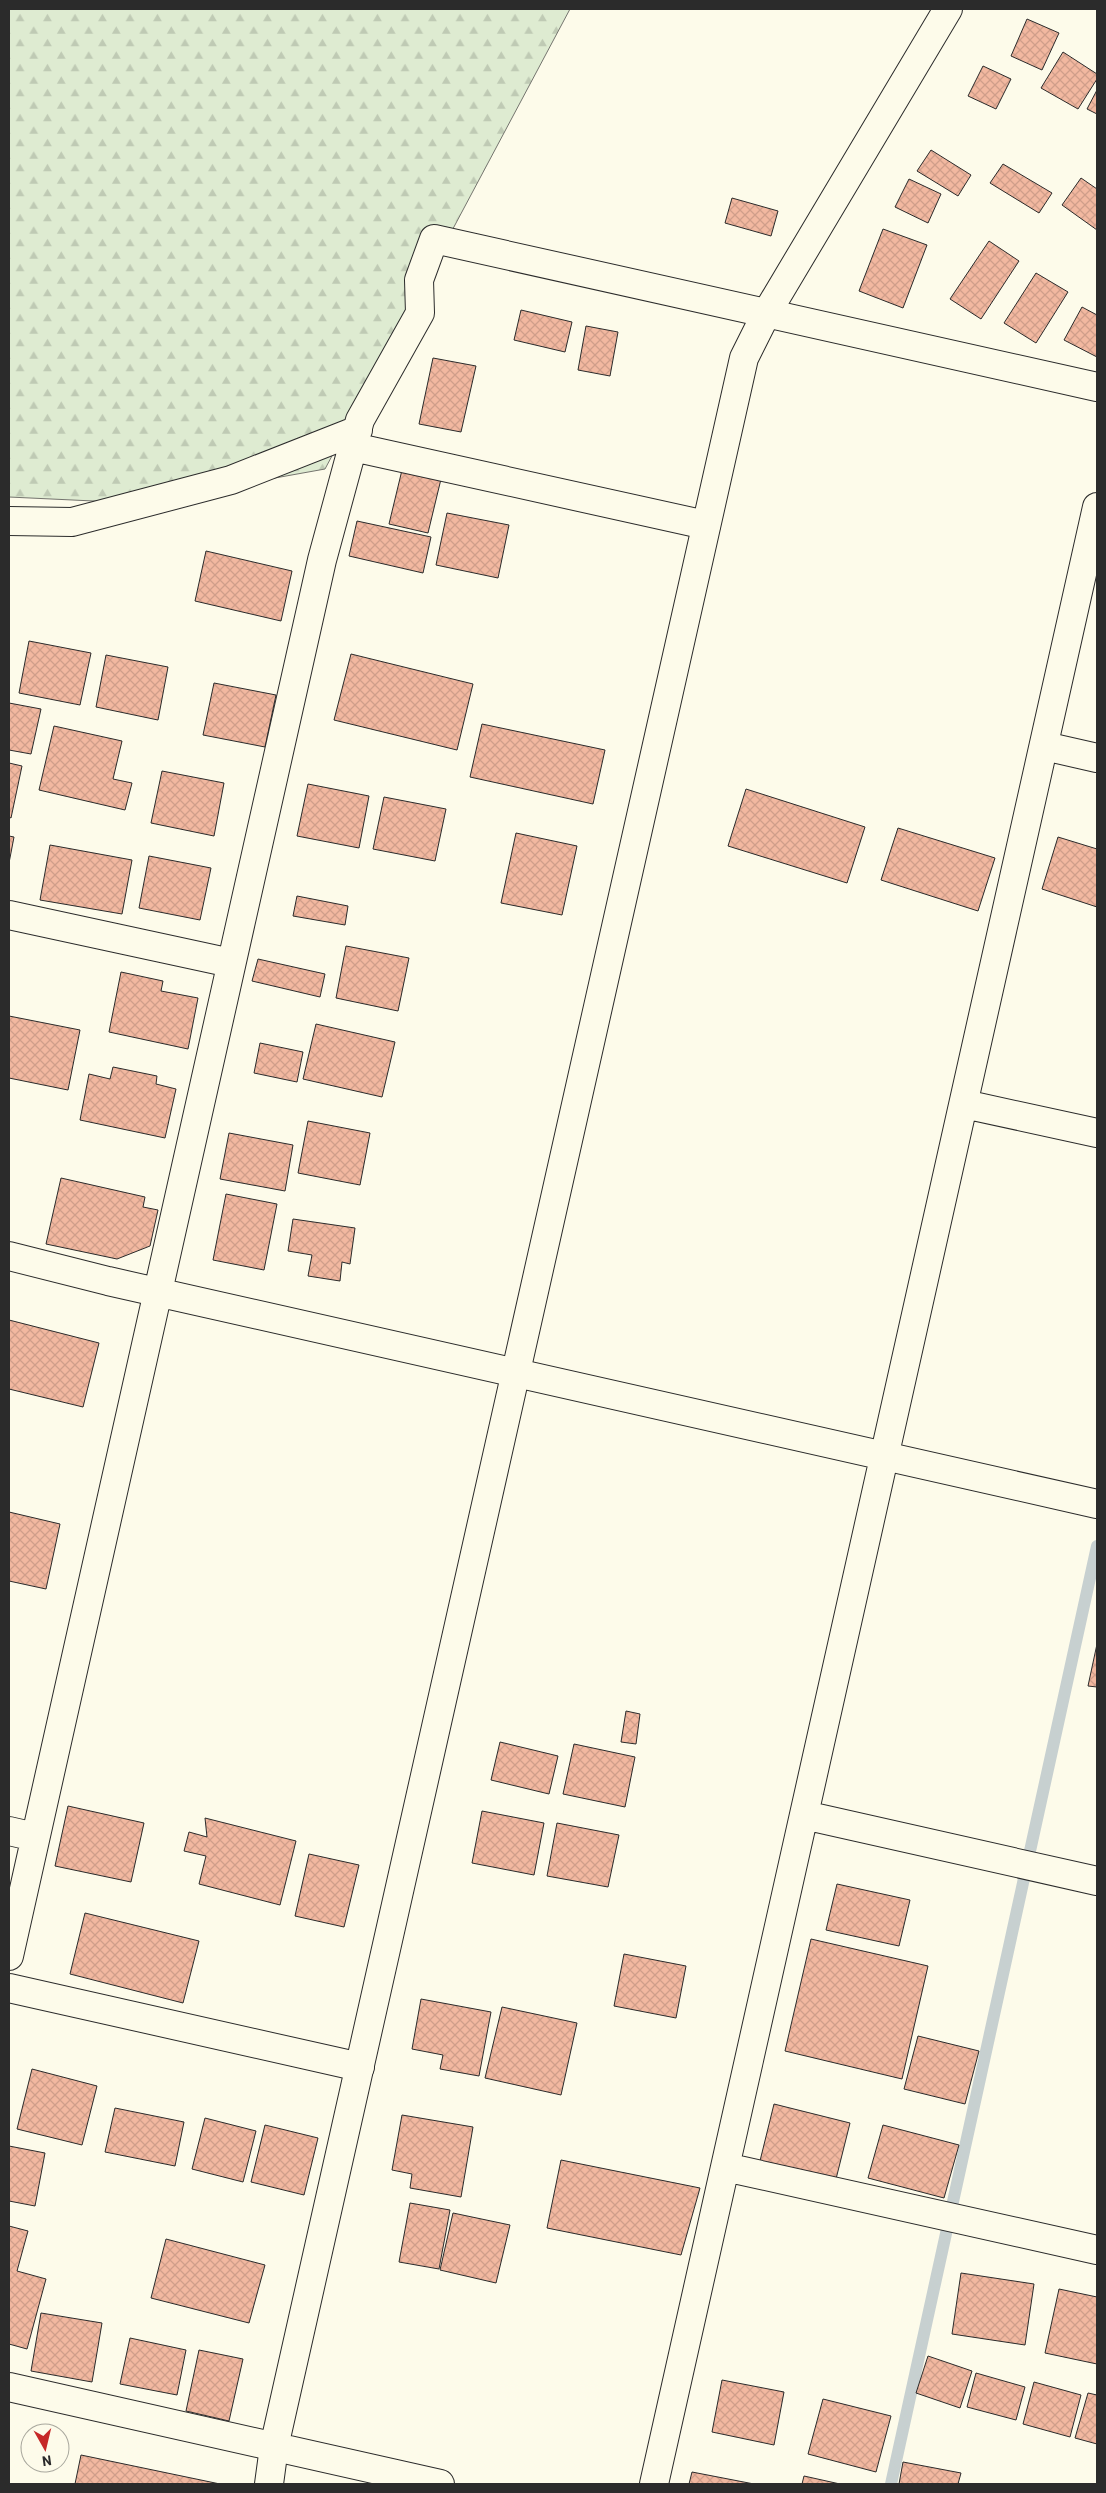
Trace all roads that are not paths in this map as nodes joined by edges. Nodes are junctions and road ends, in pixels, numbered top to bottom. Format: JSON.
{"nodes":[{"id":1,"x":948,"y":9,"type":"edge"},
{"id":2,"x":766,"y":314,"type":"junction"},
{"id":3,"x":1097,"y":387,"type":"edge"},
{"id":4,"x":355,"y":438,"type":"junction"},
{"id":5,"x":1097,"y":507,"type":"edge"},
{"id":6,"x":9,"y":521,"type":"edge"},
{"id":7,"x":706,"y":525,"type":"junction"},
{"id":8,"x":1044,"y":746,"type":"junction"},
{"id":9,"x":1097,"y":758,"type":"edge"},
{"id":10,"x":9,"y":915,"type":"edge"},
{"id":11,"x":231,"y":962,"type":"junction"},
{"id":12,"x":964,"y":1104,"type":"junction"},
{"id":13,"x":1097,"y":1133,"type":"edge"},
{"id":14,"x":9,"y":1256,"type":"edge"},
{"id":15,"x":158,"y":1292,"type":"junction"},
{"id":16,"x":516,"y":1373,"type":"junction"},
{"id":17,"x":884,"y":1456,"type":"junction"},
{"id":18,"x":1097,"y":1504,"type":"edge"},
{"id":19,"x":804,"y":1815,"type":"junction"},
{"id":20,"x":9,"y":1831,"type":"edge"},
{"id":21,"x":35,"y":1837,"type":"junction"},
{"id":22,"x":1097,"y":1881,"type":"edge"},
{"id":23,"x":9,"y":1956,"type":"edge"},
{"id":24,"x":9,"y":1988,"type":"edge"},
{"id":25,"x":360,"y":2068,"type":"junction"},
{"id":26,"x":725,"y":2167,"type":"junction"},
{"id":27,"x":1097,"y":2250,"type":"edge"},
{"id":28,"x":9,"y":2386,"type":"edge"},
{"id":29,"x":274,"y":2446,"type":"junction"},
{"id":30,"x":269,"y":2484,"type":"edge"},
{"id":31,"x":440,"y":2484,"type":"edge"},
{"id":32,"x":654,"y":2484,"type":"edge"}],
"edges":[{"from":1,"to":2,"type":"street"},
{"from":2,"to":3,"type":"street"},
{"from":2,"to":4,"type":"street"},
{"from":2,"to":7,"type":"street"},
{"from":4,"to":6,"type":"street"},
{"from":4,"to":7,"type":"street"},
{"from":4,"to":11,"type":"street"},
{"from":5,"to":8,"type":"street"},
{"from":7,"to":16,"type":"street"},
{"from":8,"to":9,"type":"street"},
{"from":8,"to":12,"type":"street"},
{"from":10,"to":11,"type":"street"},
{"from":11,"to":15,"type":"street"},
{"from":12,"to":13,"type":"street"},
{"from":12,"to":17,"type":"street"},
{"from":14,"to":15,"type":"street"},
{"from":15,"to":16,"type":"street"},
{"from":15,"to":21,"type":"street"},
{"from":16,"to":17,"type":"street"},
{"from":16,"to":25,"type":"street"},
{"from":17,"to":18,"type":"street"},
{"from":17,"to":19,"type":"street"},
{"from":19,"to":22,"type":"street"},
{"from":19,"to":26,"type":"street"},
{"from":20,"to":21,"type":"street"},
{"from":21,"to":23,"type":"street"},
{"from":24,"to":25,"type":"street"},
{"from":25,"to":29,"type":"street"},
{"from":26,"to":27,"type":"street"},
{"from":26,"to":32,"type":"street"},
{"from":28,"to":29,"type":"street"},
{"from":29,"to":30,"type":"street"},
{"from":29,"to":31,"type":"street"}]}
